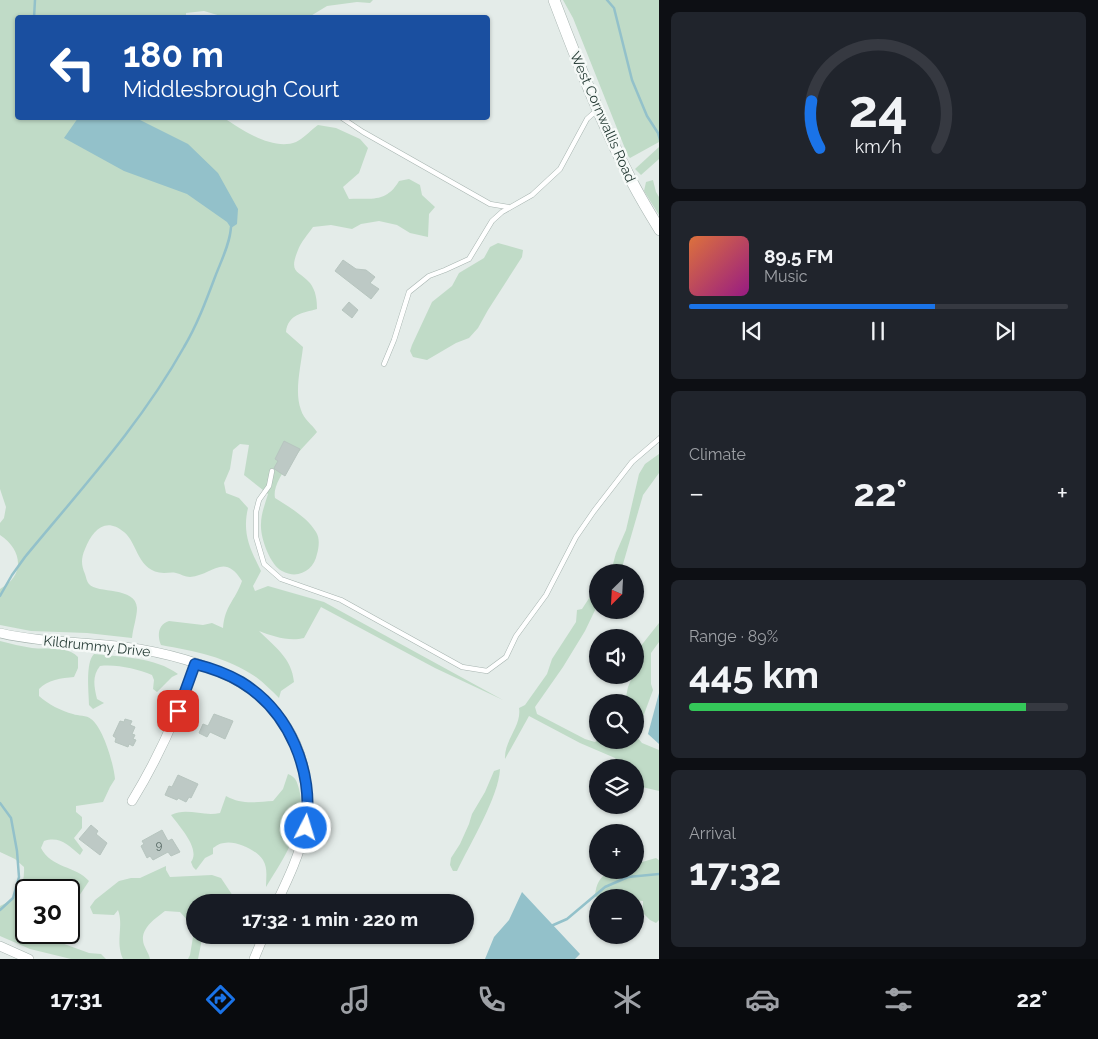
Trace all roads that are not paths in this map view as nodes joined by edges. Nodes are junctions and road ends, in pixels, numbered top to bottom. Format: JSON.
{"nodes":[{"id":1,"x":554,"y":0,"type":"edge"},
{"id":2,"x":598,"y":109,"type":"junction"},
{"id":3,"x":345,"y":120,"type":"edge"},
{"id":4,"x":508,"y":207,"type":"junction"},
{"id":5,"x":659,"y":230,"type":"edge"},
{"id":6,"x":384,"y":364,"type":"dead end"},
{"id":7,"x":659,"y":438,"type":"edge"},
{"id":8,"x":272,"y":472,"type":"dead end"},
{"id":9,"x":0,"y":633,"type":"edge"},
{"id":10,"x":195,"y":664,"type":"junction"},
{"id":11,"x":132,"y":801,"type":"dead end"},
{"id":12,"x":280,"y":894,"type":"edge"},
{"id":13,"x":260,"y":944,"type":"edge"},
{"id":14,"x":0,"y":946,"type":"edge"},
{"id":15,"x":29,"y":959,"type":"edge"},
{"id":16,"x":254,"y":959,"type":"edge"}],
"edges":[{"from":1,"to":2,"type":"street","name":"West Cornwallis Road"},
{"from":2,"to":4,"type":"lane"},
{"from":2,"to":5,"type":"street","name":"West Cornwallis Road"},
{"from":3,"to":4,"type":"lane"},
{"from":4,"to":6,"type":"lane"},
{"from":7,"to":8,"type":"lane"},
{"from":9,"to":10,"type":"street","name":"Kildrummy Drive"},
{"from":10,"to":11,"type":"street"},
{"from":10,"to":12,"type":"street","name":"Kildrummy Drive"},
{"from":13,"to":16,"type":"street"},
{"from":14,"to":15,"type":"street"}]}
